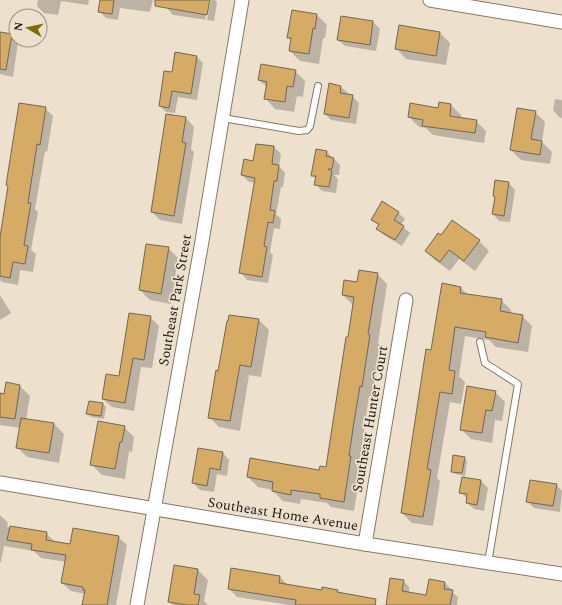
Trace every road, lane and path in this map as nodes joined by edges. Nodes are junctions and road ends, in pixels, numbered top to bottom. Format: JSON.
{"nodes":[{"id":1,"x":242,"y":0,"type":"edge"},
{"id":2,"x":430,"y":0,"type":"edge"},
{"id":3,"x":562,"y":22,"type":"edge"},
{"id":4,"x":318,"y":86,"type":"dead end"},
{"id":5,"x":223,"y":118,"type":"junction"},
{"id":6,"x":406,"y":300,"type":"dead end"},
{"id":7,"x":480,"y":342,"type":"dead end"},
{"id":8,"x":0,"y":483,"type":"edge"},
{"id":9,"x":154,"y":508,"type":"junction"},
{"id":10,"x":365,"y":544,"type":"junction"},
{"id":11,"x":488,"y":563,"type":"junction"},
{"id":12,"x":562,"y":574,"type":"edge"},
{"id":13,"x":137,"y":605,"type":"edge"}],
"edges":[{"from":1,"to":5,"type":"street","name":"Southeast Park Street"},
{"from":2,"to":3,"type":"street"},
{"from":4,"to":5,"type":"lane"},
{"from":5,"to":9,"type":"street","name":"Southeast Park Street"},
{"from":6,"to":10,"type":"street","name":"Southeast Hunter Court"},
{"from":7,"to":11,"type":"lane"},
{"from":8,"to":9,"type":"street","name":"Southeast Home Avenue"},
{"from":9,"to":10,"type":"street","name":"Southeast Home Avenue"},
{"from":9,"to":13,"type":"street","name":"Southeast Park Street"},
{"from":10,"to":11,"type":"street","name":"Southeast Home Avenue"},
{"from":11,"to":12,"type":"street","name":"Southeast Home Avenue"}]}
